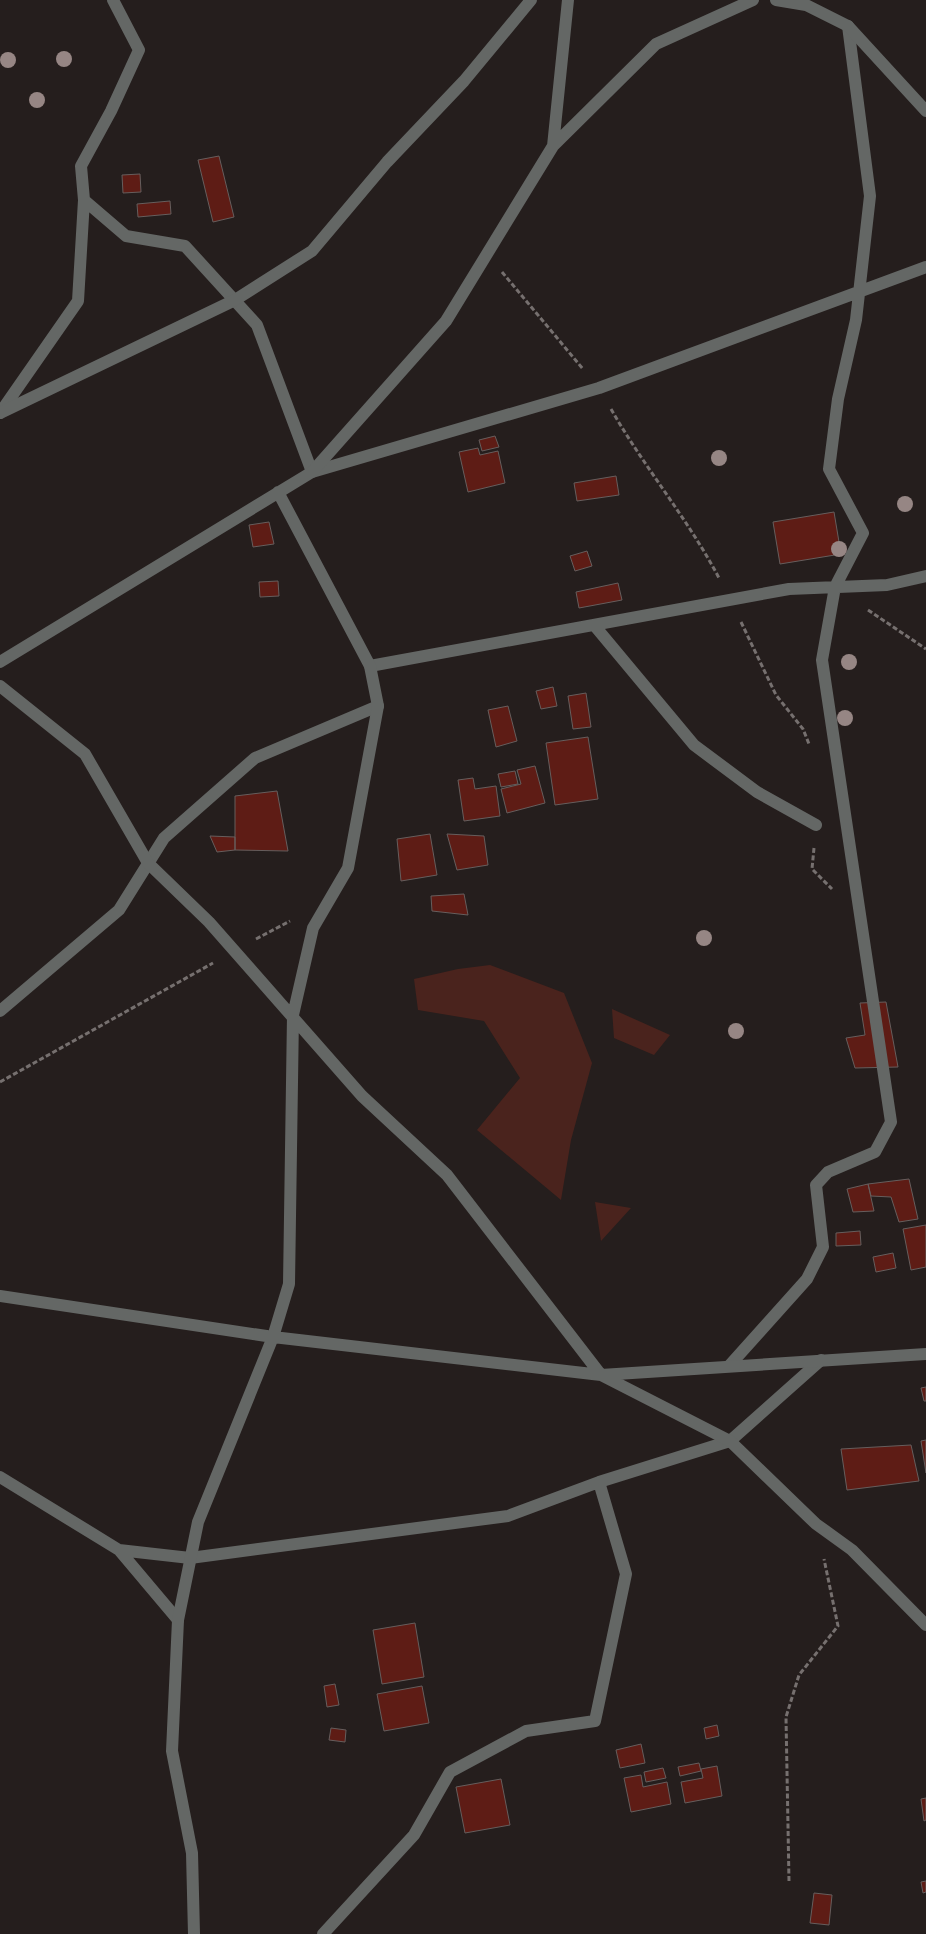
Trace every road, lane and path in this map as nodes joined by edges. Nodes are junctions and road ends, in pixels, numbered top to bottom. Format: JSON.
{"nodes":[{"id":1,"x":113,"y":0,"type":"edge"},
{"id":2,"x":531,"y":0,"type":"edge"},
{"id":3,"x":568,"y":0,"type":"edge"},
{"id":4,"x":754,"y":0,"type":"edge"},
{"id":5,"x":776,"y":0,"type":"edge"},
{"id":6,"x":848,"y":26,"type":"junction"},
{"id":7,"x":926,"y":111,"type":"edge"},
{"id":8,"x":553,"y":146,"type":"junction"},
{"id":9,"x":84,"y":200,"type":"junction"},
{"id":10,"x":488,"y":254,"type":"junction"},
{"id":11,"x":926,"y":267,"type":"edge"},
{"id":12,"x":859,"y":292,"type":"junction"},
{"id":13,"x":235,"y":300,"type":"junction"},
{"id":14,"x":599,"y":388,"type":"junction"},
{"id":15,"x":0,"y":413,"type":"edge"},
{"id":16,"x":312,"y":472,"type":"junction"},
{"id":17,"x":278,"y":492,"type":"junction"},
{"id":18,"x":926,"y":576,"type":"edge"},
{"id":19,"x":720,"y":582,"type":"dead end"},
{"id":20,"x":835,"y":587,"type":"junction"},
{"id":21,"x":868,"y":610,"type":"dead end"},
{"id":22,"x":737,"y":614,"type":"dead end"},
{"id":23,"x":594,"y":625,"type":"junction"},
{"id":24,"x":926,"y":648,"type":"edge"},
{"id":25,"x":0,"y":662,"type":"edge"},
{"id":26,"x":370,"y":666,"type":"junction"},
{"id":27,"x":0,"y":686,"type":"edge"},
{"id":28,"x":378,"y":706,"type":"junction"},
{"id":29,"x":810,"y":746,"type":"dead end"},
{"id":30,"x":816,"y":825,"type":"joint"},
{"id":31,"x":148,"y":863,"type":"junction"},
{"id":32,"x":832,"y":889,"type":"dead end"},
{"id":33,"x":296,"y":917,"type":"dead end"},
{"id":34,"x":235,"y":951,"type":"junction"},
{"id":35,"x":0,"y":1011,"type":"edge"},
{"id":36,"x":293,"y":1016,"type":"junction"},
{"id":37,"x":0,"y":1082,"type":"edge"},
{"id":38,"x":0,"y":1296,"type":"edge"},
{"id":39,"x":274,"y":1337,"type":"junction"},
{"id":40,"x":926,"y":1354,"type":"edge"},
{"id":41,"x":821,"y":1360,"type":"junction"},
{"id":42,"x":729,"y":1366,"type":"junction"},
{"id":43,"x":601,"y":1375,"type":"junction"},
{"id":44,"x":730,"y":1442,"type":"junction"},
{"id":45,"x":0,"y":1477,"type":"edge"},
{"id":46,"x":599,"y":1482,"type":"junction"},
{"id":47,"x":816,"y":1524,"type":"junction"},
{"id":48,"x":119,"y":1550,"type":"junction"},
{"id":49,"x":190,"y":1558,"type":"junction"},
{"id":50,"x":178,"y":1620,"type":"junction"},
{"id":51,"x":926,"y":1625,"type":"edge"},
{"id":52,"x":789,"y":1881,"type":"dead end"},
{"id":53,"x":194,"y":1934,"type":"edge"},
{"id":54,"x":323,"y":1934,"type":"edge"}],
"edges":[{"from":1,"to":9,"type":"street"},
{"from":2,"to":13,"type":"street"},
{"from":3,"to":8,"type":"street"},
{"from":4,"to":8,"type":"street"},
{"from":5,"to":6,"type":"street"},
{"from":6,"to":7,"type":"street"},
{"from":6,"to":12,"type":"street"},
{"from":8,"to":10,"type":"street"},
{"from":9,"to":13,"type":"street"},
{"from":9,"to":15,"type":"street"},
{"from":10,"to":14,"type":"path"},
{"from":10,"to":16,"type":"street"},
{"from":11,"to":12,"type":"street"},
{"from":12,"to":14,"type":"street"},
{"from":12,"to":20,"type":"street"},
{"from":13,"to":15,"type":"street"},
{"from":13,"to":16,"type":"street"},
{"from":14,"to":16,"type":"street"},
{"from":14,"to":19,"type":"path"},
{"from":16,"to":17,"type":"street"},
{"from":17,"to":25,"type":"street"},
{"from":17,"to":26,"type":"street"},
{"from":18,"to":20,"type":"street"},
{"from":20,"to":23,"type":"street"},
{"from":20,"to":42,"type":"street"},
{"from":21,"to":24,"type":"path"},
{"from":22,"to":29,"type":"path"},
{"from":23,"to":26,"type":"street"},
{"from":23,"to":30,"type":"street"},
{"from":26,"to":28,"type":"street"},
{"from":27,"to":31,"type":"street"},
{"from":28,"to":31,"type":"street"},
{"from":28,"to":36,"type":"street"},
{"from":30,"to":32,"type":"path"},
{"from":31,"to":34,"type":"street"},
{"from":31,"to":35,"type":"street"},
{"from":33,"to":34,"type":"path"},
{"from":34,"to":36,"type":"street"},
{"from":34,"to":37,"type":"path"},
{"from":36,"to":39,"type":"street"},
{"from":36,"to":43,"type":"street"},
{"from":38,"to":39,"type":"street"},
{"from":39,"to":43,"type":"street"},
{"from":39,"to":49,"type":"street"},
{"from":40,"to":41,"type":"street"},
{"from":41,"to":42,"type":"street"},
{"from":41,"to":44,"type":"street"},
{"from":42,"to":43,"type":"street"},
{"from":43,"to":44,"type":"street"},
{"from":44,"to":46,"type":"street"},
{"from":44,"to":47,"type":"street"},
{"from":45,"to":48,"type":"street"},
{"from":46,"to":49,"type":"street"},
{"from":46,"to":54,"type":"street"},
{"from":47,"to":51,"type":"street"},
{"from":47,"to":52,"type":"path"},
{"from":48,"to":49,"type":"street"},
{"from":48,"to":50,"type":"street"},
{"from":49,"to":50,"type":"street"},
{"from":50,"to":53,"type":"street"}]}
